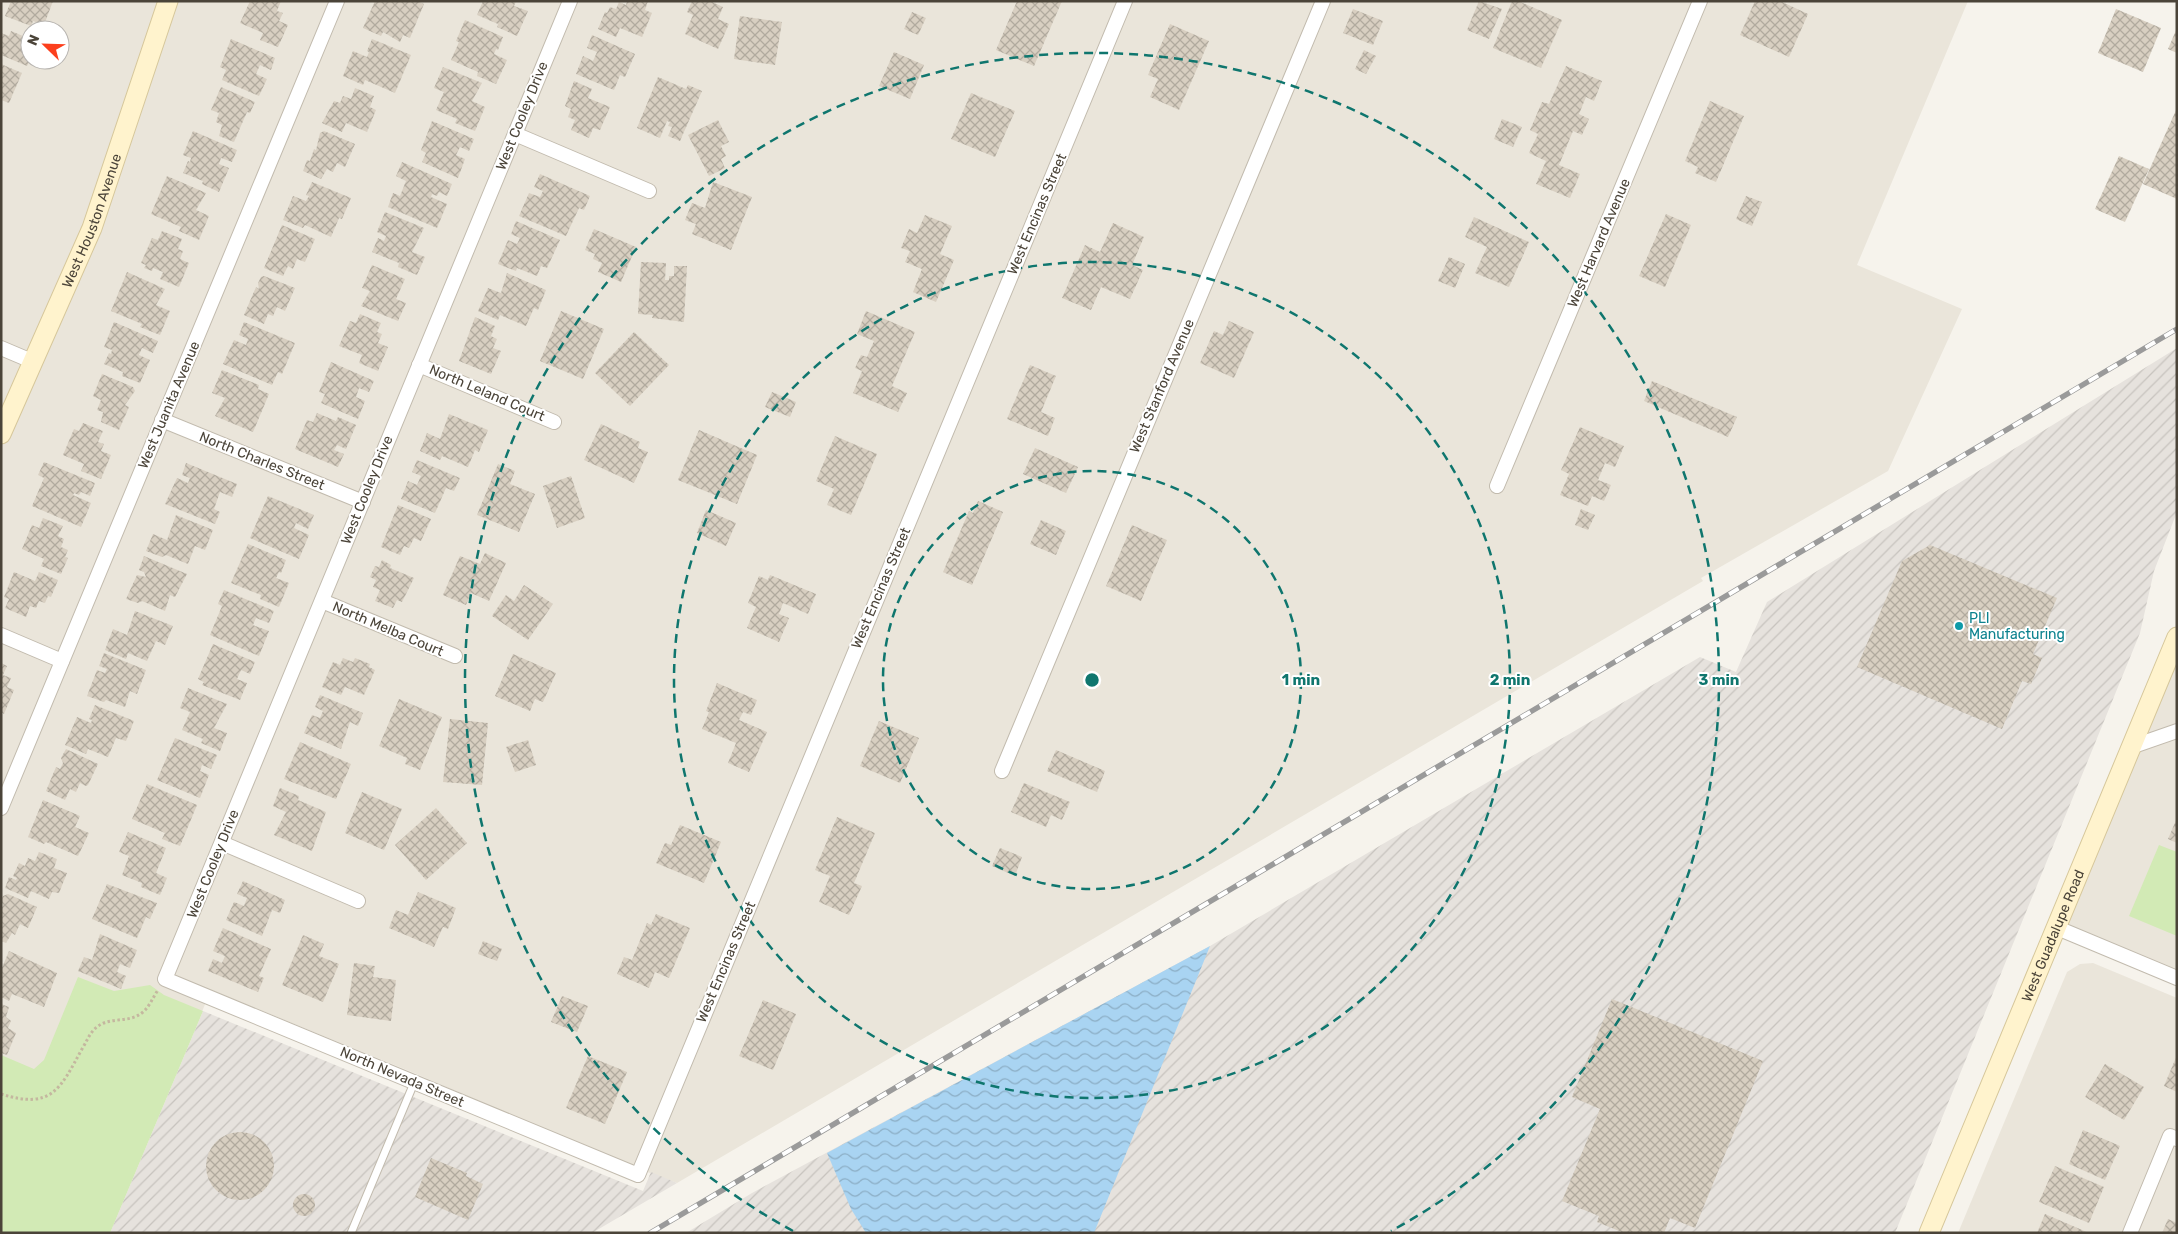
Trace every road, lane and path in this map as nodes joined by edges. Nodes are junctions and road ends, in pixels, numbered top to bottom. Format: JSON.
{"nodes":[{"id":1,"x":168,"y":1,"type":"edge"},
{"id":2,"x":337,"y":1,"type":"edge"},
{"id":3,"x":570,"y":1,"type":"edge"},
{"id":4,"x":1125,"y":1,"type":"edge"},
{"id":5,"x":1323,"y":1,"type":"edge"},
{"id":6,"x":1700,"y":1,"type":"edge"},
{"id":7,"x":515,"y":134,"type":"junction"},
{"id":8,"x":649,"y":191,"type":"dead end"},
{"id":9,"x":1,"y":348,"type":"edge"},
{"id":10,"x":34,"y":362,"type":"junction"},
{"id":11,"x":419,"y":365,"type":"junction"},
{"id":12,"x":162,"y":420,"type":"junction"},
{"id":13,"x":554,"y":422,"type":"dead end"},
{"id":14,"x":1,"y":434,"type":"edge"},
{"id":15,"x":1497,"y":486,"type":"dead end"},
{"id":16,"x":363,"y":502,"type":"junction"},
{"id":17,"x":322,"y":601,"type":"junction"},
{"id":18,"x":1,"y":635,"type":"edge"},
{"id":19,"x":2175,"y":649,"type":"edge"},
{"id":20,"x":455,"y":656,"type":"dead end"},
{"id":21,"x":62,"y":661,"type":"junction"},
{"id":22,"x":2177,"y":731,"type":"edge"},
{"id":23,"x":2131,"y":746,"type":"junction"},
{"id":24,"x":1002,"y":771,"type":"dead end"},
{"id":25,"x":1,"y":808,"type":"edge"},
{"id":26,"x":222,"y":843,"type":"junction"},
{"id":27,"x":358,"y":901,"type":"dead end"},
{"id":28,"x":2055,"y":927,"type":"junction"},
{"id":29,"x":2177,"y":978,"type":"edge"},
{"id":30,"x":165,"y":979,"type":"junction"},
{"id":31,"x":414,"y":1082,"type":"junction"},
{"id":32,"x":1,"y":1094,"type":"edge"},
{"id":33,"x":2173,"y":1137,"type":"edge"},
{"id":34,"x":638,"y":1176,"type":"joint"},
{"id":35,"x":352,"y":1233,"type":"edge"},
{"id":36,"x":1929,"y":1233,"type":"edge"},
{"id":37,"x":2130,"y":1233,"type":"edge"}],
"edges":[{"from":1,"to":10,"type":"main road","name":"West Houston Avenue"},
{"from":2,"to":12,"type":"street","name":"West Juanita Avenue"},
{"from":3,"to":7,"type":"street","name":"West Cooley Drive"},
{"from":4,"to":34,"type":"street","name":"West Encinas Street"},
{"from":5,"to":24,"type":"street","name":"West Stanford Avenue"},
{"from":6,"to":15,"type":"street","name":"West Harvard Avenue"},
{"from":7,"to":8,"type":"street"},
{"from":7,"to":11,"type":"street","name":"West Cooley Drive"},
{"from":9,"to":10,"type":"street"},
{"from":10,"to":14,"type":"main road","name":"West Houston Avenue"},
{"from":11,"to":13,"type":"street","name":"North Leland Court"},
{"from":11,"to":16,"type":"street","name":"West Cooley Drive"},
{"from":12,"to":16,"type":"street","name":"North Charles Street"},
{"from":12,"to":21,"type":"street","name":"West Juanita Avenue"},
{"from":16,"to":17,"type":"street","name":"West Cooley Drive"},
{"from":17,"to":20,"type":"street","name":"North Melba Court"},
{"from":17,"to":26,"type":"street","name":"West Cooley Drive"},
{"from":18,"to":21,"type":"street"},
{"from":19,"to":23,"type":"main road","name":"West Guadalupe Road"},
{"from":21,"to":25,"type":"street","name":"West Juanita Avenue"},
{"from":22,"to":23,"type":"street"},
{"from":23,"to":28,"type":"main road","name":"West Guadalupe Road"},
{"from":26,"to":27,"type":"street"},
{"from":26,"to":30,"type":"street","name":"West Cooley Drive"},
{"from":28,"to":29,"type":"street"},
{"from":28,"to":36,"type":"main road","name":"West Guadalupe Road"},
{"from":30,"to":31,"type":"street","name":"North Nevada Street"},
{"from":30,"to":32,"type":"path"},
{"from":31,"to":34,"type":"street","name":"North Nevada Street"},
{"from":31,"to":35,"type":"lane"},
{"from":33,"to":37,"type":"street"}]}
